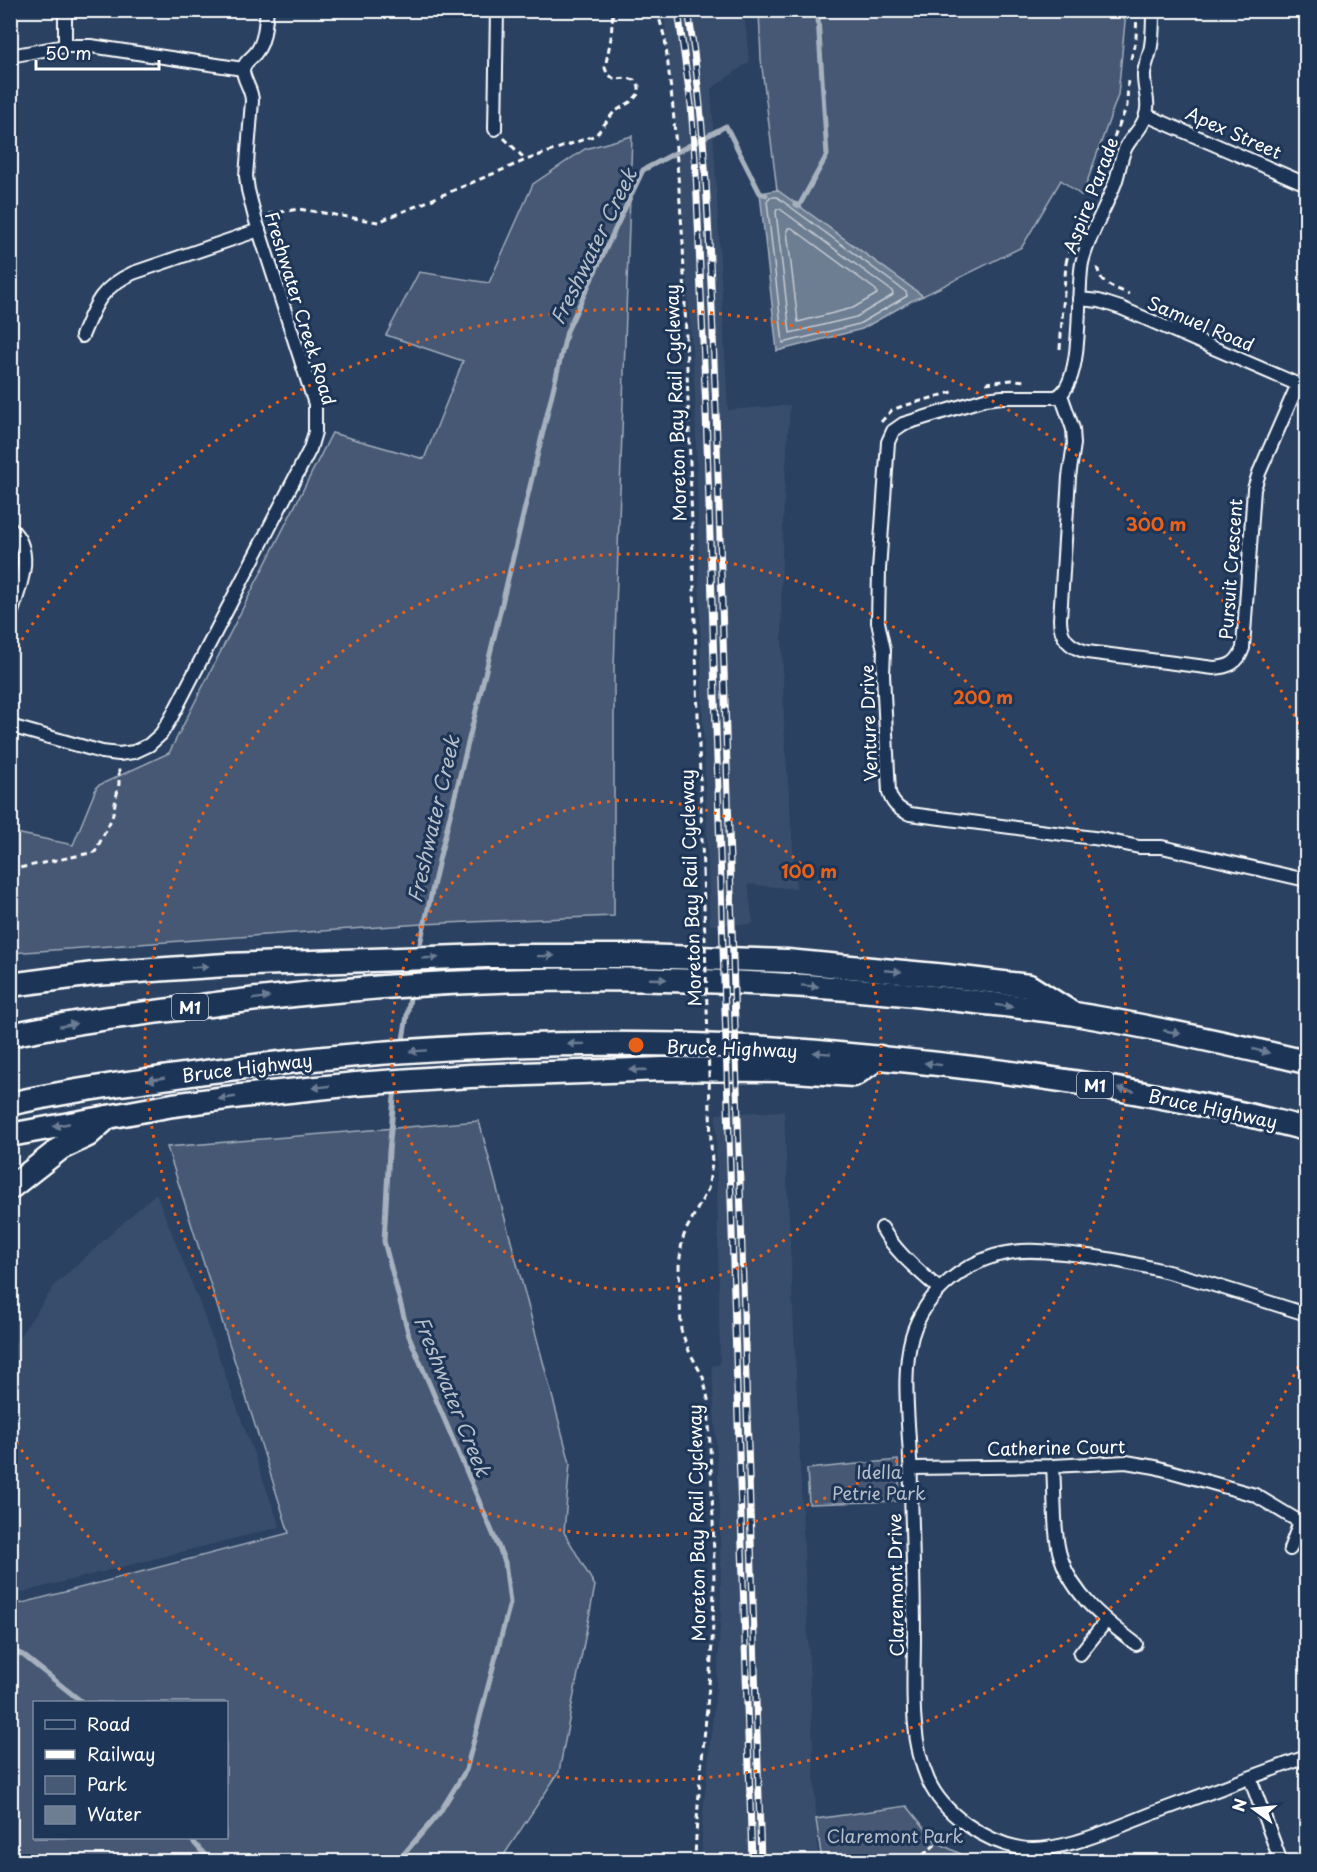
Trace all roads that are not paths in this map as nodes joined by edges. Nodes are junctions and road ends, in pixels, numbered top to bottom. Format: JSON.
{"nodes":[{"id":1,"x":65,"y":10,"type":"edge"},
{"id":2,"x":267,"y":10,"type":"edge"},
{"id":3,"x":497,"y":10,"type":"edge"},
{"id":4,"x":1153,"y":10,"type":"edge"},
{"id":5,"x":65,"y":46,"type":"junction"},
{"id":6,"x":10,"y":56,"type":"edge"},
{"id":7,"x":243,"y":69,"type":"junction"},
{"id":8,"x":1146,"y":115,"type":"junction"},
{"id":9,"x":495,"y":129,"type":"road end"},
{"id":10,"x":1306,"y":184,"type":"edge"},
{"id":11,"x":259,"y":230,"type":"junction"},
{"id":12,"x":1079,"y":299,"type":"junction"},
{"id":13,"x":82,"y":336,"type":"dead end"},
{"id":14,"x":1302,"y":386,"type":"edge"},
{"id":15,"x":1060,"y":395,"type":"junction"},
{"id":16,"x":10,"y":528,"type":"edge"},
{"id":17,"x":10,"y":618,"type":"edge"},
{"id":18,"x":10,"y":726,"type":"edge"},
{"id":19,"x":1306,"y":880,"type":"edge"},
{"id":20,"x":10,"y":985,"type":"edge"},
{"id":21,"x":1073,"y":1014,"type":"junction"},
{"id":22,"x":10,"y":1035,"type":"edge"},
{"id":23,"x":880,"y":1057,"type":"junction"},
{"id":24,"x":1306,"y":1062,"type":"edge"},
{"id":25,"x":10,"y":1104,"type":"edge"},
{"id":26,"x":111,"y":1115,"type":"junction"},
{"id":27,"x":1306,"y":1129,"type":"edge"},
{"id":28,"x":10,"y":1135,"type":"edge"},
{"id":29,"x":10,"y":1188,"type":"edge"},
{"id":30,"x":882,"y":1228,"type":"dead end"},
{"id":31,"x":939,"y":1289,"type":"junction"},
{"id":32,"x":1306,"y":1314,"type":"edge"},
{"id":33,"x":1053,"y":1466,"type":"junction"},
{"id":34,"x":910,"y":1468,"type":"junction"},
{"id":35,"x":1303,"y":1523,"type":"edge"},
{"id":36,"x":1290,"y":1549,"type":"dead end"},
{"id":37,"x":1106,"y":1621,"type":"junction"},
{"id":38,"x":1136,"y":1644,"type":"dead end"},
{"id":39,"x":1080,"y":1654,"type":"dead end"},
{"id":40,"x":1306,"y":1757,"type":"edge"},
{"id":41,"x":1250,"y":1778,"type":"junction"},
{"id":42,"x":1281,"y":1862,"type":"edge"}],
"edges":[{"from":1,"to":5,"type":"street"},
{"from":2,"to":7,"type":"street"},
{"from":3,"to":9,"type":"street"},
{"from":4,"to":8,"type":"street"},
{"from":5,"to":6,"type":"street"},
{"from":5,"to":7,"type":"street"},
{"from":7,"to":11,"type":"street","name":"Freshwater Creek Road"},
{"from":8,"to":10,"type":"street","name":"Apex Street"},
{"from":8,"to":12,"type":"street","name":"Aspire Parade"},
{"from":11,"to":13,"type":"street"},
{"from":11,"to":18,"type":"street","name":"Freshwater Creek Road"},
{"from":12,"to":14,"type":"street","name":"Samuel Road"},
{"from":12,"to":15,"type":"street","name":"Aspire Parade"},
{"from":14,"to":15,"type":"street","name":"Pursuit Crescent"},
{"from":15,"to":19,"type":"street","name":"Venture Drive"},
{"from":16,"to":17,"type":"street"},
{"from":20,"to":21,"type":"highway","one_way":true},
{"from":22,"to":21,"type":"highway","number":"M1","one_way":true},
{"from":21,"to":24,"type":"highway","number":"M1","one_way":true},
{"from":23,"to":25,"type":"highway","name":"Bruce Highway","number":"M1","one_way":true},
{"from":23,"to":26,"type":"highway","one_way":true},
{"from":27,"to":23,"type":"highway","name":"Bruce Highway","number":"M1","one_way":true},
{"from":26,"to":28,"type":"highway","one_way":true},
{"from":26,"to":29,"type":"highway"},
{"from":30,"to":31,"type":"street"},
{"from":31,"to":32,"type":"street","name":"Claremont Drive"},
{"from":31,"to":34,"type":"street","name":"Claremont Drive"},
{"from":33,"to":34,"type":"street","name":"Catherine Court"},
{"from":33,"to":35,"type":"street","name":"Catherine Court"},
{"from":33,"to":37,"type":"street"},
{"from":34,"to":41,"type":"street","name":"Claremont Drive"},
{"from":35,"to":36,"type":"street","name":"Catherine Court"},
{"from":37,"to":38,"type":"street"},
{"from":37,"to":39,"type":"street"},
{"from":40,"to":41,"type":"street","name":"Claremont Drive"},
{"from":41,"to":42,"type":"street"}]}
